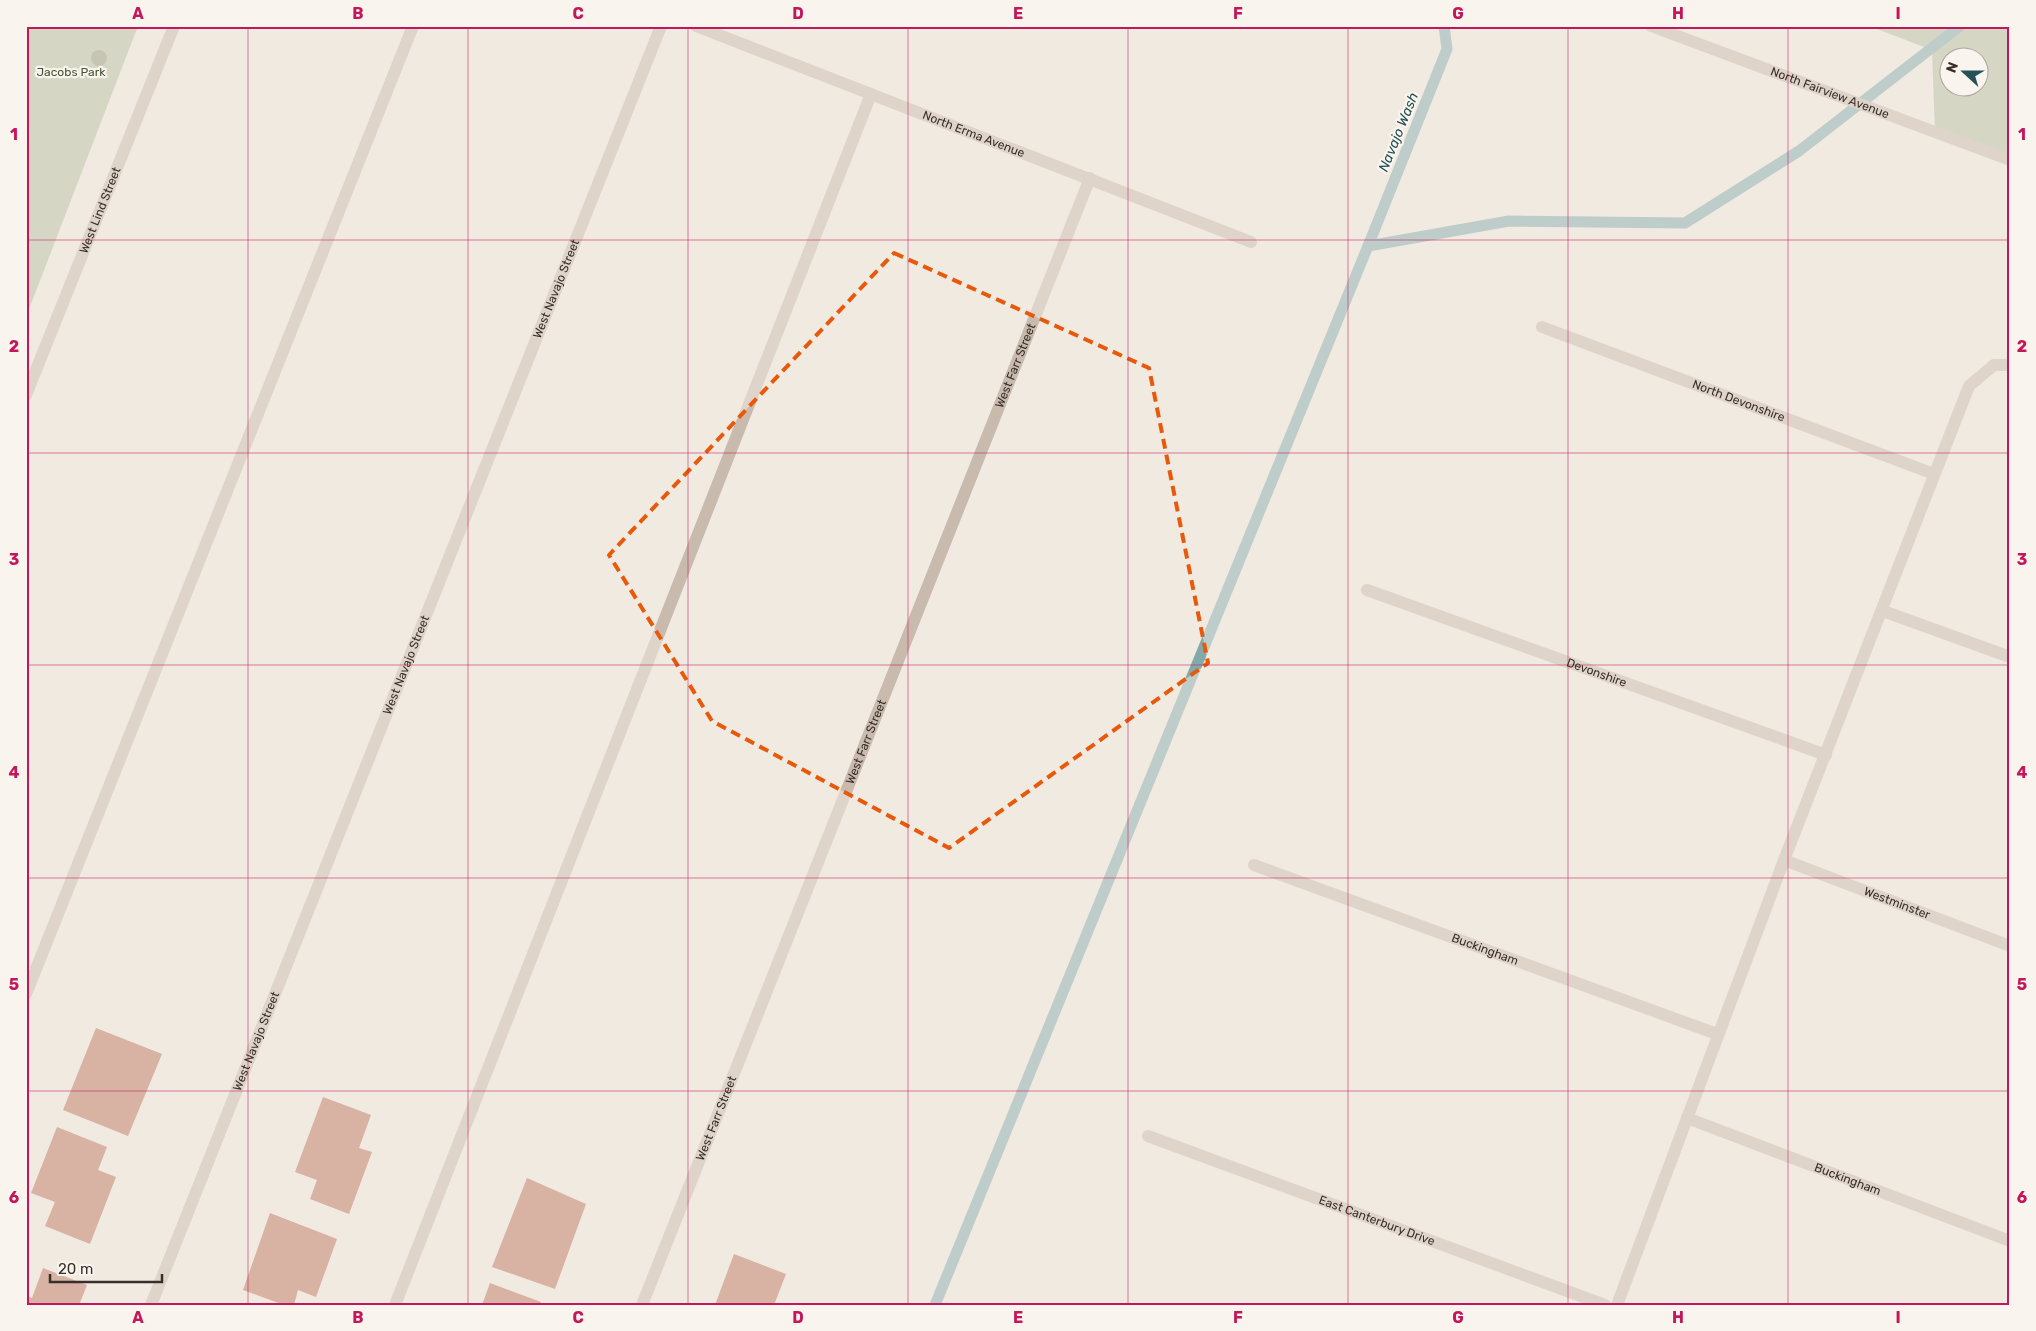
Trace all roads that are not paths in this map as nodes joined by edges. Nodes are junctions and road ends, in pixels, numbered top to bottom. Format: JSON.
{"nodes":[{"id":1,"x":174,"y":26,"type":"edge"},
{"id":2,"x":413,"y":26,"type":"edge"},
{"id":3,"x":661,"y":26,"type":"edge"},
{"id":4,"x":696,"y":26,"type":"edge"},
{"id":5,"x":1652,"y":26,"type":"edge"},
{"id":6,"x":872,"y":94,"type":"junction"},
{"id":7,"x":2010,"y":160,"type":"edge"},
{"id":8,"x":1090,"y":178,"type":"junction"},
{"id":9,"x":1251,"y":242,"type":"dead end"},
{"id":10,"x":1542,"y":327,"type":"dead end"},
{"id":11,"x":2010,"y":365,"type":"edge"},
{"id":12,"x":26,"y":396,"type":"edge"},
{"id":13,"x":1934,"y":474,"type":"junction"},
{"id":14,"x":1367,"y":590,"type":"dead end"},
{"id":15,"x":1883,"y":611,"type":"junction"},
{"id":16,"x":2010,"y":658,"type":"edge"},
{"id":17,"x":1826,"y":755,"type":"junction"},
{"id":18,"x":1784,"y":860,"type":"junction"},
{"id":19,"x":1254,"y":864,"type":"dead end"},
{"id":20,"x":2010,"y":946,"type":"edge"},
{"id":21,"x":26,"y":994,"type":"edge"},
{"id":22,"x":1717,"y":1034,"type":"junction"},
{"id":23,"x":1687,"y":1118,"type":"junction"},
{"id":24,"x":1148,"y":1136,"type":"dead end"},
{"id":25,"x":2010,"y":1241,"type":"edge"},
{"id":26,"x":151,"y":1305,"type":"edge"},
{"id":27,"x":395,"y":1305,"type":"edge"},
{"id":28,"x":642,"y":1305,"type":"edge"},
{"id":29,"x":1605,"y":1305,"type":"edge"},
{"id":30,"x":1617,"y":1305,"type":"edge"}],
"edges":[{"from":1,"to":12,"type":"street","name":"West Lind Street"},
{"from":2,"to":21,"type":"street"},
{"from":3,"to":26,"type":"street","name":"West Navajo Street"},
{"from":4,"to":6,"type":"street","name":"North Erma Avenue"},
{"from":5,"to":7,"type":"street","name":"North Fairview Avenue"},
{"from":6,"to":8,"type":"street","name":"North Erma Avenue"},
{"from":6,"to":27,"type":"street"},
{"from":8,"to":9,"type":"street","name":"North Erma Avenue"},
{"from":8,"to":28,"type":"street","name":"West Farr Street"},
{"from":10,"to":13,"type":"street","name":"North Devonshire"},
{"from":11,"to":13,"type":"street"},
{"from":13,"to":15,"type":"street"},
{"from":14,"to":17,"type":"street","name":"Devonshire"},
{"from":15,"to":16,"type":"street"},
{"from":15,"to":17,"type":"street"},
{"from":17,"to":18,"type":"street"},
{"from":18,"to":20,"type":"street","name":"Westminster"},
{"from":18,"to":22,"type":"street"},
{"from":19,"to":22,"type":"street","name":"Buckingham"},
{"from":22,"to":23,"type":"street"},
{"from":23,"to":25,"type":"street","name":"Buckingham"},
{"from":23,"to":30,"type":"street"},
{"from":24,"to":29,"type":"street","name":"East Canterbury Drive"}]}
